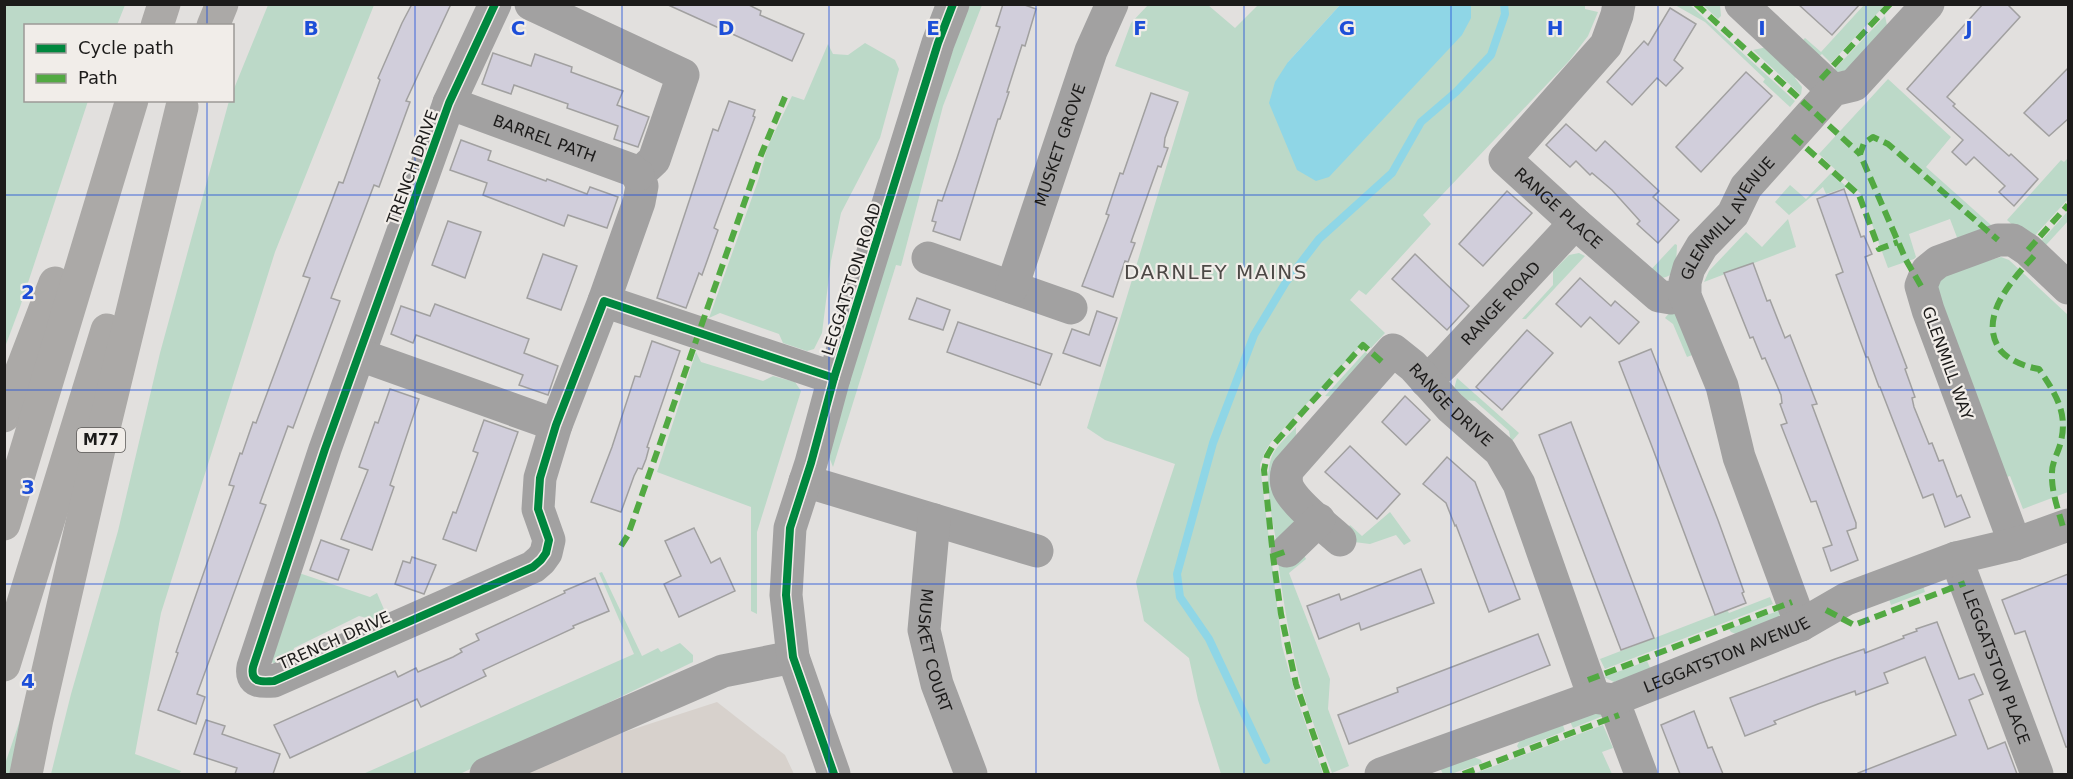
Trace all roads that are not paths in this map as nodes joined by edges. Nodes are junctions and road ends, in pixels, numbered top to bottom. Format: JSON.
{"nodes":[{"id":1,"x":164,"y":4,"type":"edge"},
{"id":2,"x":222,"y":4,"type":"edge"},
{"id":3,"x":495,"y":4,"type":"edge"},
{"id":4,"x":531,"y":4,"type":"edge"},
{"id":5,"x":953,"y":4,"type":"edge"},
{"id":6,"x":1112,"y":4,"type":"edge"},
{"id":7,"x":1619,"y":4,"type":"edge"},
{"id":8,"x":1741,"y":4,"type":"edge"},
{"id":9,"x":1929,"y":4,"type":"edge"},
{"id":10,"x":157,"y":24,"type":"edge"},
{"id":11,"x":214,"y":24,"type":"edge"},
{"id":12,"x":1833,"y":90,"type":"junction"},
{"id":13,"x":129,"y":102,"type":"edge"},
{"id":14,"x":129,"y":102,"type":"edge"},
{"id":15,"x":449,"y":103,"type":"junction"},
{"id":16,"x":183,"y":104,"type":"edge"},
{"id":17,"x":638,"y":175,"type":"junction"},
{"id":18,"x":1575,"y":223,"type":"junction"},
{"id":19,"x":928,"y":258,"type":"dead end"},
{"id":20,"x":1012,"y":287,"type":"junction"},
{"id":21,"x":2068,"y":288,"type":"edge"},
{"id":22,"x":1685,"y":296,"type":"junction"},
{"id":23,"x":604,"y":301,"type":"junction"},
{"id":24,"x":1071,"y":308,"type":"dead end"},
{"id":25,"x":360,"y":355,"type":"junction"},
{"id":26,"x":834,"y":378,"type":"junction"},
{"id":27,"x":1426,"y":381,"type":"junction"},
{"id":28,"x":4,"y":416,"type":"edge"},
{"id":29,"x":556,"y":425,"type":"junction"},
{"id":30,"x":805,"y":481,"type":"junction"},
{"id":31,"x":934,"y":520,"type":"junction"},
{"id":32,"x":4,"y":524,"type":"edge"},
{"id":33,"x":2068,"y":525,"type":"edge"},
{"id":34,"x":2015,"y":544,"type":"junction"},
{"id":35,"x":1037,"y":551,"type":"dead end"},
{"id":36,"x":1287,"y":551,"type":"dead end"},
{"id":37,"x":1956,"y":558,"type":"junction"},
{"id":38,"x":1801,"y":625,"type":"junction"},
{"id":39,"x":793,"y":657,"type":"junction"},
{"id":40,"x":4,"y":665,"type":"edge"},
{"id":41,"x":1604,"y":698,"type":"junction"},
{"id":42,"x":26,"y":774,"type":"edge"},
{"id":43,"x":486,"y":774,"type":"edge"},
{"id":44,"x":834,"y":774,"type":"edge"},
{"id":45,"x":970,"y":774,"type":"edge"},
{"id":46,"x":1381,"y":774,"type":"edge"},
{"id":47,"x":1641,"y":774,"type":"edge"},
{"id":48,"x":2037,"y":774,"type":"edge"}],
"edges":[{"from":1,"to":10,"type":"highway"},
{"from":2,"to":11,"type":"highway"},
{"from":3,"to":15,"type":"street","name":"TRENCH DRIVE"},
{"from":4,"to":17,"type":"street"},
{"from":5,"to":26,"type":"street","name":"LEGGATSTON ROAD"},
{"from":6,"to":20,"type":"street","name":"MUSKET GROVE"},
{"from":7,"to":18,"type":"street","name":"RANGE PLACE"},
{"from":8,"to":12,"type":"street"},
{"from":9,"to":12,"type":"street","name":"GLENMILL AVENUE"},
{"from":12,"to":22,"type":"street","name":"GLENMILL AVENUE"},
{"from":13,"to":28,"type":"highway"},
{"from":14,"to":32,"type":"highway"},
{"from":15,"to":17,"type":"street","name":"BARREL PATH"},
{"from":15,"to":25,"type":"street","name":"TRENCH DRIVE"},
{"from":16,"to":40,"type":"highway","number":"M77"},
{"from":16,"to":42,"type":"highway","number":"M77"},
{"from":17,"to":23,"type":"street","name":"TRENCH DRIVE"},
{"from":18,"to":22,"type":"street","name":"RANGE PLACE"},
{"from":18,"to":27,"type":"street","name":"RANGE ROAD"},
{"from":19,"to":20,"type":"street"},
{"from":20,"to":24,"type":"street"},
{"from":21,"to":34,"type":"street","name":"GLENMILL WAY"},
{"from":22,"to":38,"type":"street","name":"GLENMILL AVENUE"},
{"from":23,"to":26,"type":"street"},
{"from":23,"to":29,"type":"street","name":"TRENCH DRIVE"},
{"from":25,"to":29,"type":"street"},
{"from":25,"to":29,"type":"street","name":"TRENCH DRIVE"},
{"from":26,"to":30,"type":"street","name":"LEGGATSTON ROAD"},
{"from":27,"to":36,"type":"street","name":"RANGE DRIVE"},
{"from":27,"to":41,"type":"street","name":"RANGE DRIVE"},
{"from":30,"to":31,"type":"street"},
{"from":30,"to":39,"type":"street","name":"LEGGATSTON ROAD"},
{"from":31,"to":35,"type":"street"},
{"from":31,"to":45,"type":"street","name":"MUSKET COURT"},
{"from":33,"to":34,"type":"street","name":"LEGGATSTON AVENUE"},
{"from":34,"to":37,"type":"street","name":"LEGGATSTON AVENUE"},
{"from":37,"to":38,"type":"street","name":"LEGGATSTON AVENUE"},
{"from":37,"to":48,"type":"street","name":"LEGGATSTON PLACE"},
{"from":38,"to":41,"type":"street","name":"LEGGATSTON AVENUE"},
{"from":39,"to":43,"type":"street"},
{"from":39,"to":44,"type":"street","name":"LEGGATSTON ROAD"},
{"from":41,"to":46,"type":"street","name":"LEGGATSTON AVENUE"},
{"from":41,"to":47,"type":"street","name":"RANGE DRIVE"}]}
